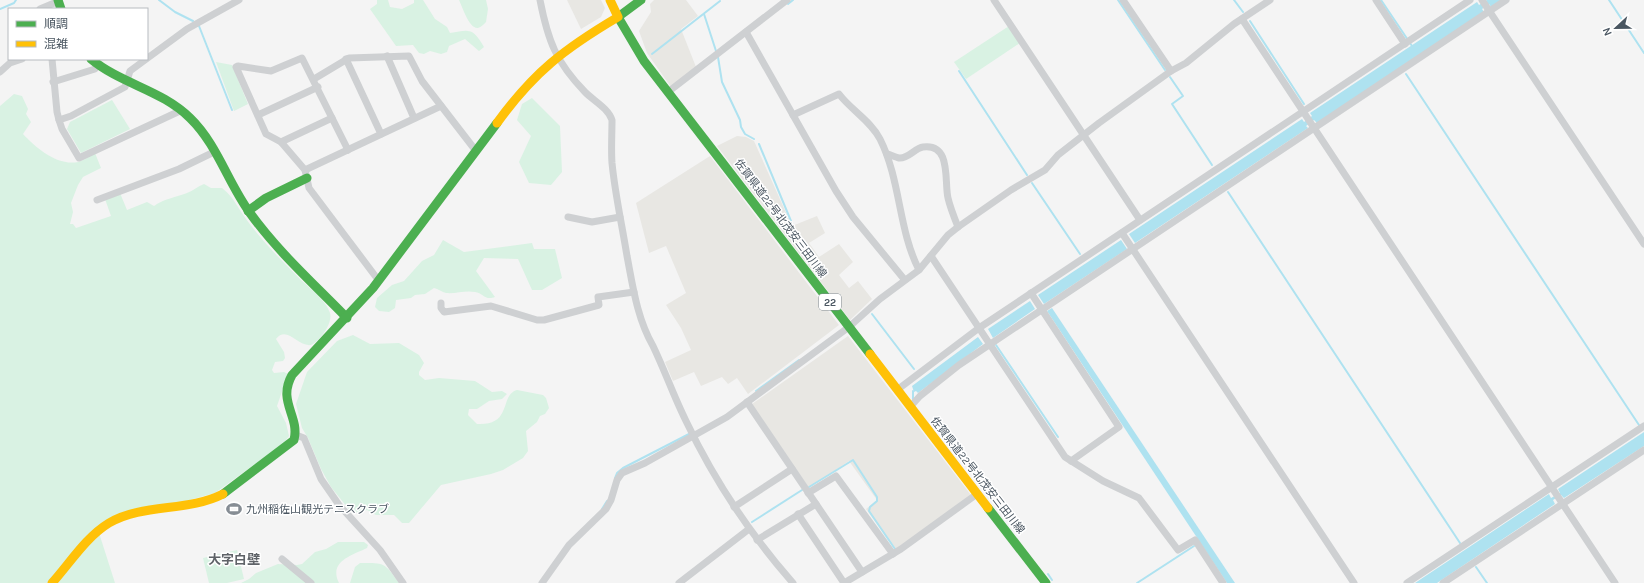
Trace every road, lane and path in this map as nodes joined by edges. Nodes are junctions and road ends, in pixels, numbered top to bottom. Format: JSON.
{"nodes":[{"id":1,"x":239,"y":0,"type":"edge"},
{"id":2,"x":540,"y":0,"type":"edge"},
{"id":3,"x":610,"y":0,"type":"edge"},
{"id":4,"x":641,"y":0,"type":"edge"},
{"id":5,"x":787,"y":0,"type":"edge"},
{"id":6,"x":994,"y":0,"type":"edge"},
{"id":7,"x":1124,"y":0,"type":"edge"},
{"id":8,"x":1270,"y":0,"type":"edge"},
{"id":9,"x":1376,"y":0,"type":"edge"},
{"id":10,"x":1470,"y":0,"type":"edge"},
{"id":11,"x":1506,"y":0,"type":"edge"},
{"id":12,"x":59,"y":3,"type":"edge"},
{"id":13,"x":1485,"y":5,"type":"edge"},
{"id":14,"x":43,"y":8,"type":"edge"},
{"id":15,"x":618,"y":18,"type":"junction"},
{"id":16,"x":1242,"y":19,"type":"junction"},
{"id":17,"x":746,"y":32,"type":"junction"},
{"id":18,"x":1405,"y":44,"type":"junction"},
{"id":19,"x":387,"y":56,"type":"junction"},
{"id":20,"x":557,"y":57,"type":"junction"},
{"id":21,"x":148,"y":58,"type":"edge"},
{"id":22,"x":346,"y":59,"type":"junction"},
{"id":23,"x":19,"y":60,"type":"edge"},
{"id":24,"x":52,"y":60,"type":"edge"},
{"id":25,"x":146,"y":60,"type":"edge"},
{"id":26,"x":94,"y":62,"type":"edge"},
{"id":27,"x":1171,"y":71,"type":"junction"},
{"id":28,"x":0,"y":72,"type":"edge"},
{"id":29,"x":314,"y":79,"type":"junction"},
{"id":30,"x":127,"y":81,"type":"junction"},
{"id":31,"x":53,"y":82,"type":"junction"},
{"id":32,"x":318,"y":87,"type":"junction"},
{"id":33,"x":668,"y":92,"type":"junction"},
{"id":34,"x":441,"y":106,"type":"junction"},
{"id":35,"x":182,"y":110,"type":"junction"},
{"id":36,"x":258,"y":115,"type":"junction"},
{"id":37,"x":793,"y":115,"type":"junction"},
{"id":38,"x":332,"y":118,"type":"junction"},
{"id":39,"x":414,"y":118,"type":"junction"},
{"id":40,"x":59,"y":120,"type":"junction"},
{"id":41,"x":1309,"y":120,"type":"junction"},
{"id":42,"x":381,"y":134,"type":"junction"},
{"id":43,"x":1084,"y":135,"type":"junction"},
{"id":44,"x":281,"y":142,"type":"junction"},
{"id":45,"x":348,"y":150,"type":"junction"},
{"id":46,"x":476,"y":151,"type":"junction"},
{"id":47,"x":214,"y":152,"type":"junction"},
{"id":48,"x":887,"y":154,"type":"junction"},
{"id":49,"x":306,"y":174,"type":"junction"},
{"id":50,"x":97,"y":200,"type":"dead end"},
{"id":51,"x":248,"y":211,"type":"junction"},
{"id":52,"x":568,"y":216,"type":"dead end"},
{"id":53,"x":620,"y":216,"type":"junction"},
{"id":54,"x":1140,"y":220,"type":"junction"},
{"id":55,"x":958,"y":227,"type":"junction"},
{"id":56,"x":1122,"y":233,"type":"junction"},
{"id":57,"x":1644,"y":244,"type":"edge"},
{"id":58,"x":1132,"y":248,"type":"junction"},
{"id":59,"x":931,"y":256,"type":"junction"},
{"id":60,"x":919,"y":270,"type":"junction"},
{"id":61,"x":904,"y":279,"type":"junction"},
{"id":62,"x":378,"y":281,"type":"junction"},
{"id":63,"x":634,"y":292,"type":"junction"},
{"id":64,"x":1031,"y":293,"type":"junction"},
{"id":65,"x":441,"y":303,"type":"dead end"},
{"id":66,"x":1042,"y":310,"type":"junction"},
{"id":67,"x":348,"y":318,"type":"junction"},
{"id":68,"x":849,"y":327,"type":"junction"},
{"id":69,"x":979,"y":328,"type":"junction"},
{"id":70,"x":990,"y":344,"type":"junction"},
{"id":71,"x":897,"y":390,"type":"junction"},
{"id":72,"x":747,"y":402,"type":"junction"},
{"id":73,"x":910,"y":407,"type":"junction"},
{"id":74,"x":1644,"y":426,"type":"edge"},
{"id":75,"x":296,"y":435,"type":"junction"},
{"id":76,"x":694,"y":435,"type":"junction"},
{"id":77,"x":1644,"y":450,"type":"edge"},
{"id":78,"x":1071,"y":461,"type":"junction"},
{"id":79,"x":792,"y":469,"type":"junction"},
{"id":80,"x":1552,"y":487,"type":"junction"},
{"id":81,"x":808,"y":492,"type":"junction"},
{"id":82,"x":977,"y":494,"type":"junction"},
{"id":83,"x":1559,"y":498,"type":"junction"},
{"id":84,"x":816,"y":504,"type":"junction"},
{"id":85,"x":734,"y":507,"type":"junction"},
{"id":86,"x":798,"y":514,"type":"junction"},
{"id":87,"x":749,"y":529,"type":"junction"},
{"id":88,"x":757,"y":540,"type":"junction"},
{"id":89,"x":893,"y":554,"type":"junction"},
{"id":90,"x":282,"y":559,"type":"dead end"},
{"id":91,"x":862,"y":572,"type":"junction"},
{"id":92,"x":52,"y":583,"type":"edge"},
{"id":93,"x":311,"y":583,"type":"edge"},
{"id":94,"x":402,"y":583,"type":"edge"},
{"id":95,"x":542,"y":583,"type":"edge"},
{"id":96,"x":679,"y":583,"type":"edge"},
{"id":97,"x":793,"y":583,"type":"edge"},
{"id":98,"x":844,"y":583,"type":"edge"},
{"id":99,"x":1046,"y":583,"type":"edge"},
{"id":100,"x":1223,"y":583,"type":"edge"},
{"id":101,"x":1354,"y":583,"type":"edge"},
{"id":102,"x":1407,"y":583,"type":"edge"},
{"id":103,"x":1443,"y":583,"type":"edge"},
{"id":104,"x":1615,"y":583,"type":"edge"}],
"edges":[{"from":1,"to":21,"type":"street"},
{"from":2,"to":20,"type":"street"},
{"from":3,"to":15,"type":"street","name":"佐賀県道22号北茂安三田川線"},
{"from":4,"to":15,"type":"street"},
{"from":5,"to":17,"type":"street"},
{"from":6,"to":43,"type":"street"},
{"from":7,"to":27,"type":"street"},
{"from":8,"to":16,"type":"street"},
{"from":9,"to":18,"type":"street"},
{"from":10,"to":18,"type":"street"},
{"from":11,"to":13,"type":"street"},
{"from":12,"to":14,"type":"street"},
{"from":13,"to":41,"type":"street"},
{"from":13,"to":57,"type":"street"},
{"from":15,"to":20,"type":"street"},
{"from":15,"to":33,"type":"street","name":"佐賀県道22号北茂安三田川線","number":"22"},
{"from":16,"to":27,"type":"street"},
{"from":16,"to":41,"type":"street"},
{"from":17,"to":33,"type":"street"},
{"from":17,"to":37,"type":"street"},
{"from":18,"to":41,"type":"street"},
{"from":19,"to":22,"type":"street"},
{"from":19,"to":34,"type":"street"},
{"from":19,"to":39,"type":"street"},
{"from":20,"to":46,"type":"street"},
{"from":20,"to":53,"type":"street"},
{"from":22,"to":29,"type":"street"},
{"from":22,"to":42,"type":"street"},
{"from":23,"to":28,"type":"street"},
{"from":24,"to":31,"type":"street"},
{"from":25,"to":30,"type":"street"},
{"from":26,"to":30,"type":"street"},
{"from":26,"to":31,"type":"street"},
{"from":27,"to":43,"type":"street"},
{"from":29,"to":32,"type":"street"},
{"from":29,"to":36,"type":"street"},
{"from":30,"to":35,"type":"street"},
{"from":30,"to":40,"type":"street"},
{"from":31,"to":40,"type":"street"},
{"from":32,"to":36,"type":"street"},
{"from":32,"to":38,"type":"street"},
{"from":33,"to":68,"type":"street","name":"佐賀県道22号北茂安三田川線","number":"22"},
{"from":34,"to":39,"type":"street"},
{"from":34,"to":46,"type":"street"},
{"from":35,"to":40,"type":"street"},
{"from":35,"to":47,"type":"street"},
{"from":36,"to":44,"type":"street"},
{"from":37,"to":48,"type":"street"},
{"from":37,"to":61,"type":"street"},
{"from":38,"to":44,"type":"street"},
{"from":38,"to":45,"type":"street"},
{"from":39,"to":42,"type":"street"},
{"from":41,"to":54,"type":"street"},
{"from":41,"to":58,"type":"street"},
{"from":41,"to":80,"type":"street"},
{"from":42,"to":45,"type":"street"},
{"from":43,"to":54,"type":"street"},
{"from":43,"to":55,"type":"street"},
{"from":44,"to":49,"type":"street"},
{"from":45,"to":49,"type":"street"},
{"from":46,"to":62,"type":"street"},
{"from":47,"to":50,"type":"street"},
{"from":47,"to":51,"type":"street"},
{"from":48,"to":55,"type":"street"},
{"from":48,"to":60,"type":"street"},
{"from":49,"to":51,"type":"street"},
{"from":49,"to":62,"type":"street"},
{"from":51,"to":67,"type":"street"},
{"from":52,"to":53,"type":"street"},
{"from":53,"to":63,"type":"street"},
{"from":54,"to":56,"type":"street"},
{"from":55,"to":59,"type":"street"},
{"from":56,"to":58,"type":"street"},
{"from":56,"to":64,"type":"street"},
{"from":58,"to":66,"type":"street"},
{"from":58,"to":101,"type":"street"},
{"from":59,"to":60,"type":"street"},
{"from":59,"to":69,"type":"street"},
{"from":60,"to":61,"type":"street"},
{"from":61,"to":68,"type":"street"},
{"from":62,"to":67,"type":"street"},
{"from":63,"to":65,"type":"street"},
{"from":63,"to":76,"type":"street"},
{"from":64,"to":66,"type":"street"},
{"from":64,"to":69,"type":"street"},
{"from":66,"to":70,"type":"street"},
{"from":66,"to":78,"type":"street"},
{"from":67,"to":75,"type":"street"},
{"from":68,"to":71,"type":"street","name":"佐賀県道22号北茂安三田川線","number":"22"},
{"from":68,"to":72,"type":"street"},
{"from":69,"to":70,"type":"street"},
{"from":69,"to":71,"type":"street"},
{"from":70,"to":73,"type":"street"},
{"from":70,"to":78,"type":"street"},
{"from":71,"to":73,"type":"street","name":"佐賀県道22号北茂安三田川線","number":"22"},
{"from":72,"to":76,"type":"street"},
{"from":72,"to":79,"type":"street"},
{"from":73,"to":82,"type":"street","name":"佐賀県道22号北茂安三田川線","number":"22"},
{"from":74,"to":80,"type":"street"},
{"from":75,"to":92,"type":"street"},
{"from":75,"to":94,"type":"street"},
{"from":76,"to":85,"type":"street"},
{"from":76,"to":95,"type":"street"},
{"from":77,"to":83,"type":"street"},
{"from":78,"to":100,"type":"street"},
{"from":79,"to":81,"type":"street"},
{"from":79,"to":85,"type":"street"},
{"from":80,"to":83,"type":"street"},
{"from":80,"to":102,"type":"street"},
{"from":81,"to":84,"type":"street"},
{"from":81,"to":89,"type":"street"},
{"from":82,"to":89,"type":"street"},
{"from":82,"to":99,"type":"street","name":"佐賀県道22号北茂安三田川線","number":"22"},
{"from":83,"to":103,"type":"street"},
{"from":83,"to":104,"type":"street"},
{"from":84,"to":86,"type":"street"},
{"from":84,"to":91,"type":"street"},
{"from":85,"to":87,"type":"street"},
{"from":86,"to":88,"type":"street"},
{"from":86,"to":98,"type":"street"},
{"from":87,"to":88,"type":"street"},
{"from":87,"to":96,"type":"street"},
{"from":88,"to":97,"type":"street"},
{"from":89,"to":91,"type":"street"},
{"from":90,"to":93,"type":"street"},
{"from":91,"to":98,"type":"street"}]}
